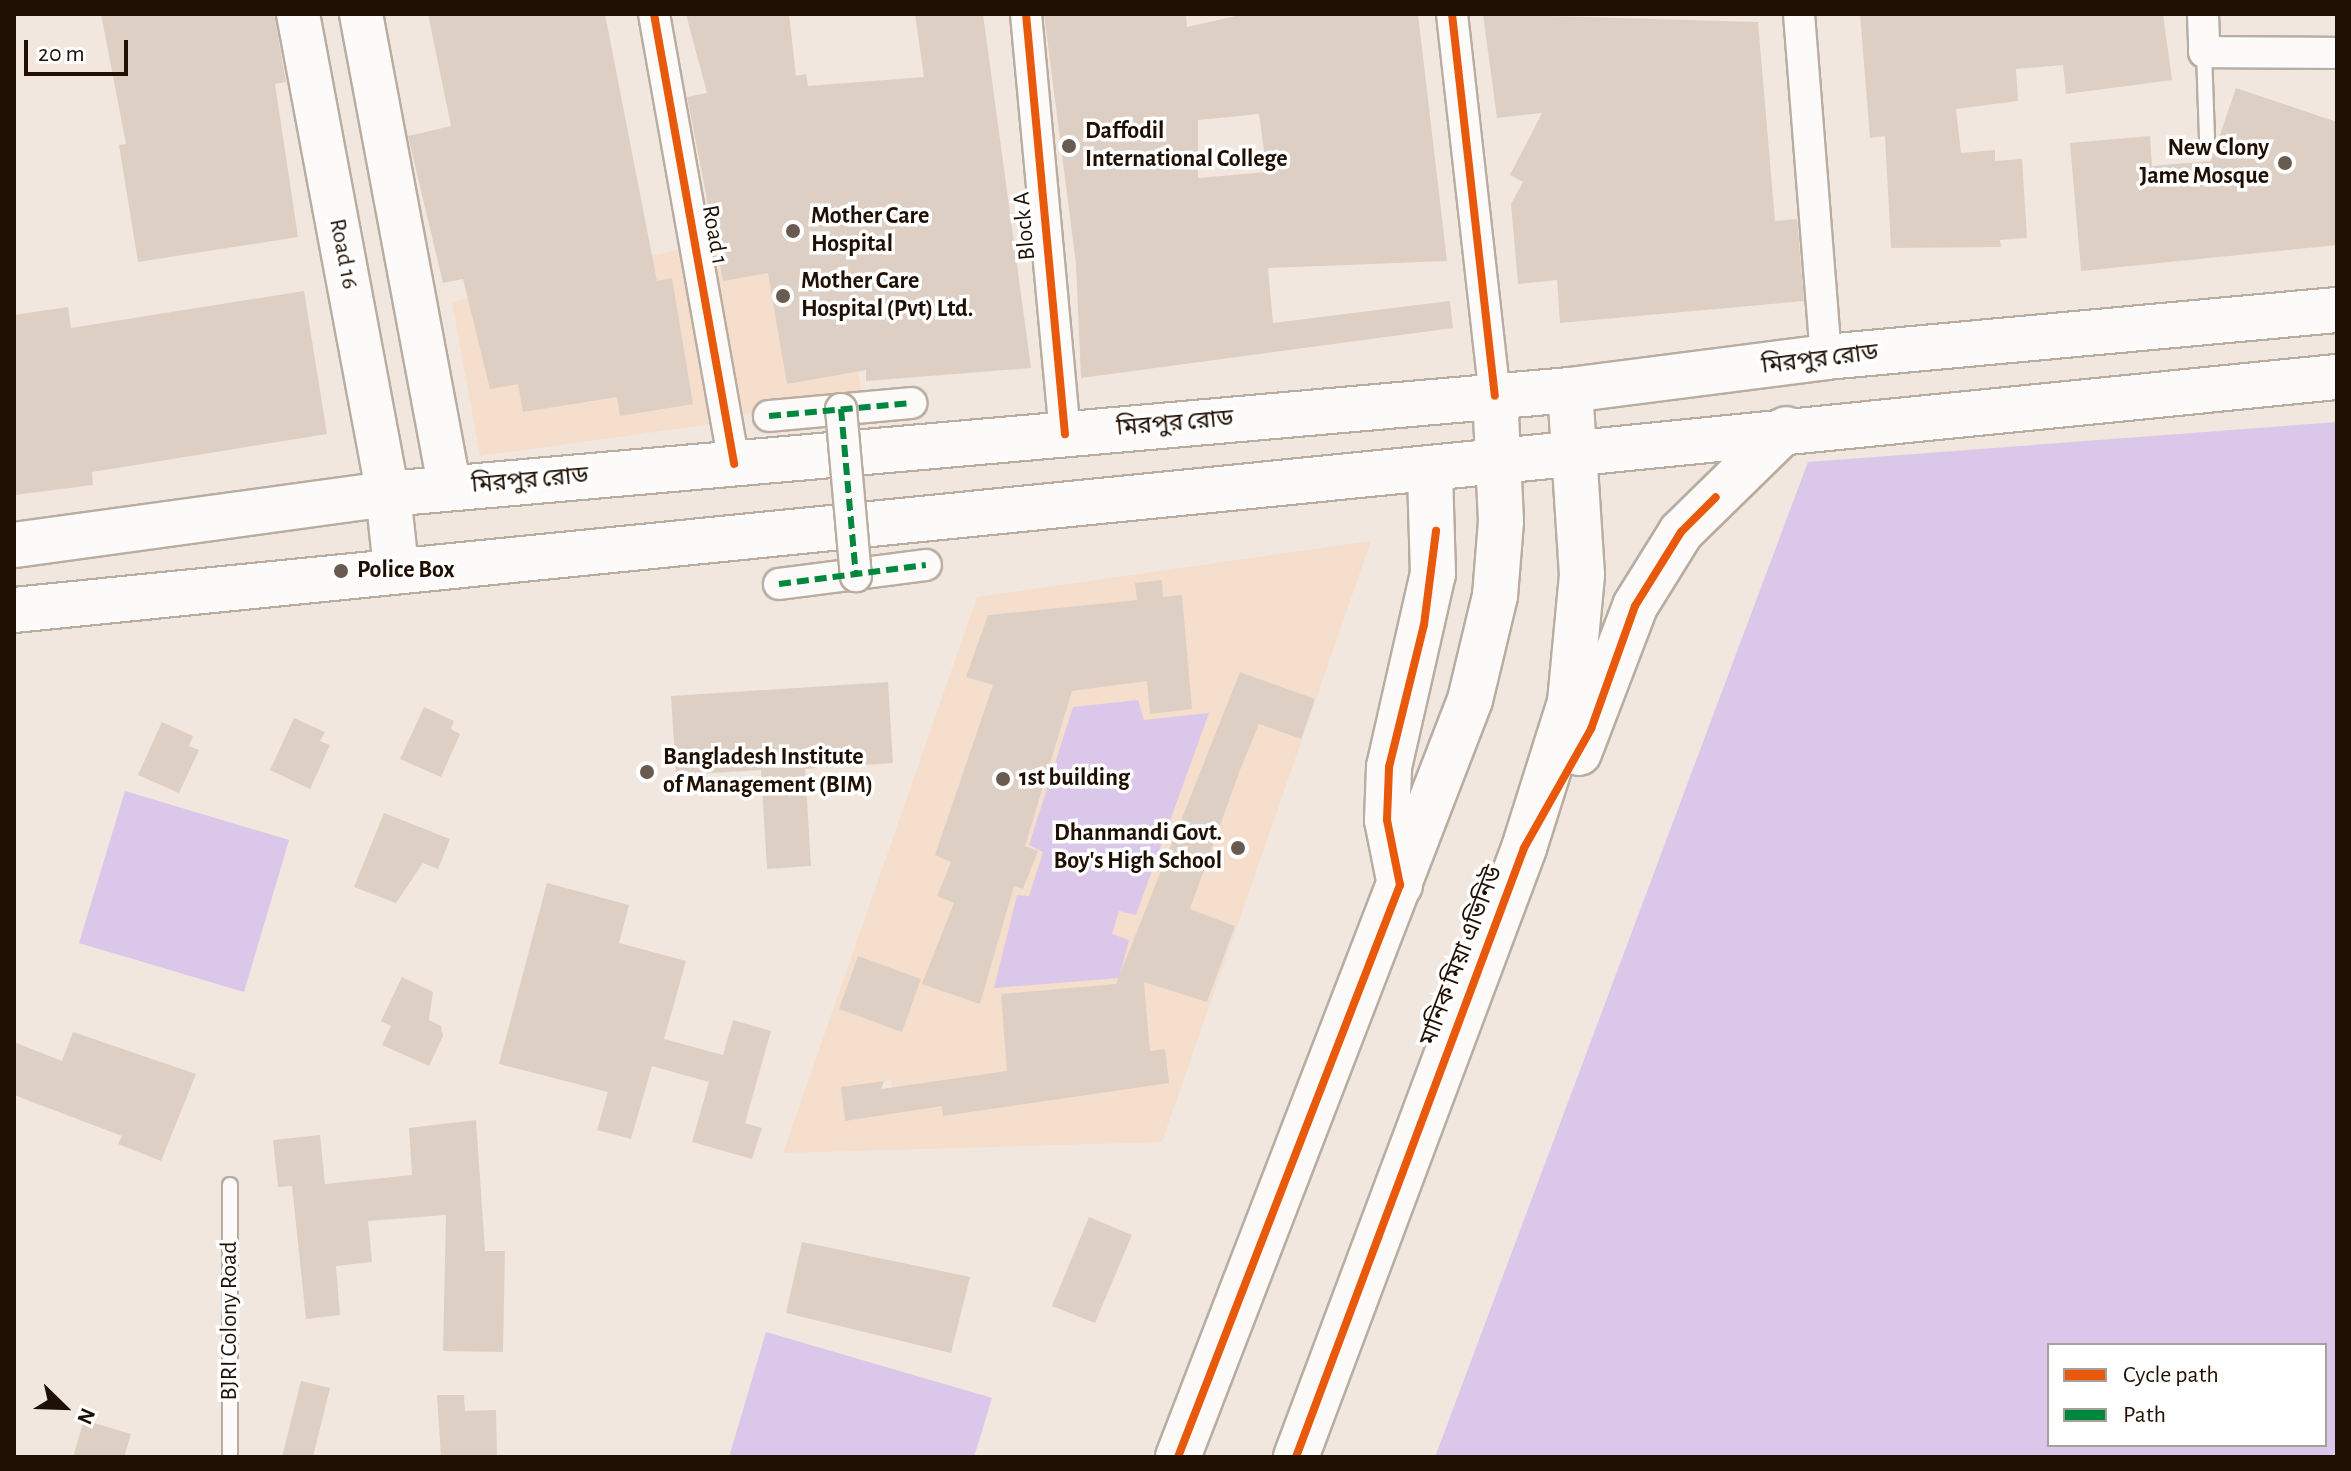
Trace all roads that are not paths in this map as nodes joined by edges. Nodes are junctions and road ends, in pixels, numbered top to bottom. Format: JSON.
{"nodes":[{"id":1,"x":298,"y":14,"type":"edge"},
{"id":2,"x":361,"y":14,"type":"edge"},
{"id":3,"x":654,"y":14,"type":"edge"},
{"id":4,"x":1026,"y":14,"type":"edge"},
{"id":5,"x":1452,"y":14,"type":"edge"},
{"id":6,"x":1799,"y":14,"type":"edge"},
{"id":7,"x":2203,"y":14,"type":"edge"},
{"id":8,"x":2204,"y":52,"type":"junction"},
{"id":9,"x":2337,"y":53,"type":"edge"},
{"id":10,"x":2207,"y":140,"type":"dead end"},
{"id":11,"x":2337,"y":310,"type":"edge"},
{"id":12,"x":1826,"y":357,"type":"junction"},
{"id":13,"x":2337,"y":377,"type":"edge"},
{"id":14,"x":1570,"y":390,"type":"junction"},
{"id":15,"x":1495,"y":396,"type":"junction"},
{"id":16,"x":911,"y":403,"type":"dead end"},
{"id":17,"x":841,"y":409,"type":"junction"},
{"id":18,"x":769,"y":416,"type":"dead end"},
{"id":19,"x":1786,"y":429,"type":"junction"},
{"id":20,"x":1065,"y":434,"type":"junction"},
{"id":21,"x":1576,"y":456,"type":"junction"},
{"id":22,"x":734,"y":464,"type":"junction"},
{"id":23,"x":1501,"y":464,"type":"junction"},
{"id":24,"x":1430,"y":470,"type":"junction"},
{"id":25,"x":450,"y":489,"type":"junction"},
{"id":26,"x":388,"y":494,"type":"junction"},
{"id":27,"x":14,"y":545,"type":"edge"},
{"id":28,"x":926,"y":565,"type":"dead end"},
{"id":29,"x":396,"y":568,"type":"junction"},
{"id":30,"x":856,"y":576,"type":"junction"},
{"id":31,"x":779,"y":584,"type":"dead end"},
{"id":32,"x":14,"y":610,"type":"edge"},
{"id":33,"x":1524,"y":848,"type":"junction"},
{"id":34,"x":1400,"y":885,"type":"junction"},
{"id":35,"x":230,"y":1185,"type":"dead end"},
{"id":36,"x":230,"y":1457,"type":"edge"},
{"id":37,"x":1178,"y":1457,"type":"edge"},
{"id":38,"x":1296,"y":1457,"type":"edge"}],
"edges":[{"from":1,"to":26,"type":"main road","name":"Road 16"},
{"from":2,"to":25,"type":"main road"},
{"from":3,"to":22,"type":"street","name":"Road 1"},
{"from":4,"to":20,"type":"street","name":"Block A"},
{"from":5,"to":15,"type":"street"},
{"from":6,"to":12,"type":"street"},
{"from":7,"to":8,"type":"street"},
{"from":8,"to":9,"type":"street"},
{"from":8,"to":10,"type":"lane"},
{"from":11,"to":12,"type":"highway","name":"মিরপুর রোড"},
{"from":12,"to":14,"type":"highway","name":"মিরপুর রোড"},
{"from":13,"to":19,"type":"highway"},
{"from":14,"to":15,"type":"highway","name":"মিরপুর রোড"},
{"from":14,"to":21,"type":"highway","name":"মানিক মিয়া এভিনিউ"},
{"from":15,"to":20,"type":"highway","name":"মিরপুর রোড"},
{"from":15,"to":23,"type":"highway"},
{"from":16,"to":17,"type":"street"},
{"from":17,"to":18,"type":"street"},
{"from":17,"to":30,"type":"street","bridge":true},
{"from":19,"to":21,"type":"highway"},
{"from":19,"to":33,"type":"highway","name":"মানিক মিয়া এভিনিউ"},
{"from":20,"to":22,"type":"highway","name":"মিরপুর রোড"},
{"from":21,"to":23,"type":"highway"},
{"from":21,"to":33,"type":"highway","name":"মানিক মিয়া এভিনিউ"},
{"from":22,"to":25,"type":"highway","name":"মিরপুর রোড"},
{"from":23,"to":24,"type":"highway"},
{"from":23,"to":34,"type":"highway"},
{"from":24,"to":29,"type":"highway"},
{"from":24,"to":34,"type":"highway"},
{"from":25,"to":26,"type":"highway","name":"মিরপুর রোড"},
{"from":26,"to":27,"type":"highway","name":"মিরপুর রোড"},
{"from":26,"to":29,"type":"highway"},
{"from":28,"to":30,"type":"street"},
{"from":29,"to":32,"type":"highway"},
{"from":30,"to":31,"type":"street"},
{"from":33,"to":38,"type":"highway","name":"মানিক মিয়া এভিনিউ"},
{"from":34,"to":37,"type":"highway"},
{"from":35,"to":36,"type":"lane","name":"BJRI Colony Road"}]}
